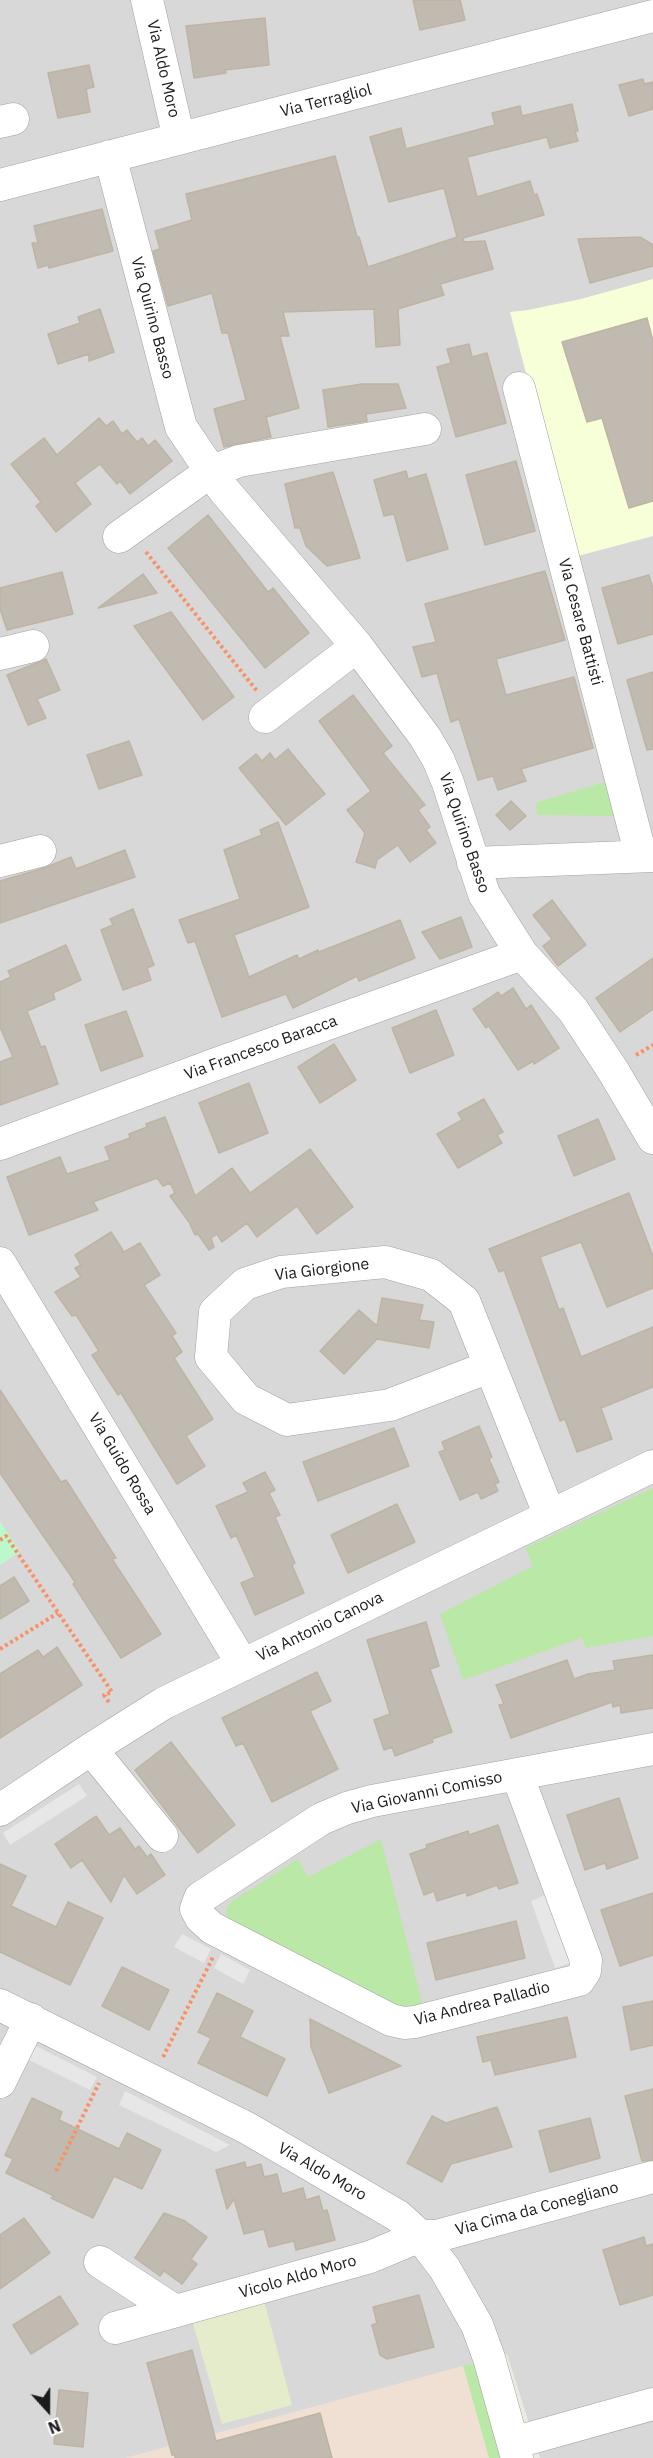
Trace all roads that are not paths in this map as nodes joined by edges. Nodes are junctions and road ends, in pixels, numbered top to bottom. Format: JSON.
{"nodes":[{"id":1,"x":147,"y":0,"type":"edge"},
{"id":2,"x":653,"y":16,"type":"edge"},
{"id":3,"x":179,"y":139,"type":"junction"},
{"id":4,"x":110,"y":156,"type":"junction"},
{"id":5,"x":0,"y":185,"type":"edge"},
{"id":6,"x":519,"y":388,"type":"dead end"},
{"id":7,"x":425,"y":429,"type":"dead end"},
{"id":8,"x":210,"y":472,"type":"junction"},
{"id":9,"x":124,"y":533,"type":"road end"},
{"id":10,"x":33,"y":646,"type":"dead end"},
{"id":11,"x":357,"y":646,"type":"junction"},
{"id":12,"x":0,"y":654,"type":"edge"},
{"id":13,"x":268,"y":714,"type":"road end"},
{"id":14,"x":40,"y":851,"type":"dead end"},
{"id":15,"x":647,"y":856,"type":"edge"},
{"id":16,"x":0,"y":861,"type":"edge"},
{"id":17,"x":473,"y":863,"type":"junction"},
{"id":18,"x":522,"y":954,"type":"junction"},
{"id":19,"x":653,"y":1138,"type":"edge"},
{"id":20,"x":0,"y":1144,"type":"edge"},
{"id":21,"x":0,"y":1263,"type":"edge"},
{"id":22,"x":489,"y":1367,"type":"junction"},
{"id":23,"x":653,"y":1466,"type":"edge"},
{"id":24,"x":550,"y":1516,"type":"junction"},
{"id":25,"x":243,"y":1665,"type":"junction"},
{"id":26,"x":91,"y":1749,"type":"junction"},
{"id":27,"x":653,"y":1749,"type":"edge"},
{"id":28,"x":517,"y":1774,"type":"junction"},
{"id":29,"x":0,"y":1810,"type":"edge"},
{"id":30,"x":162,"y":1836,"type":"dead end"},
{"id":31,"x":196,"y":1909,"type":"joint"},
{"id":32,"x":0,"y":2005,"type":"edge"},
{"id":33,"x":31,"y":2019,"type":"junction"},
{"id":34,"x":0,"y":2082,"type":"edge"},
{"id":35,"x":653,"y":2177,"type":"edge"},
{"id":36,"x":420,"y":2236,"type":"junction"},
{"id":37,"x":100,"y":2262,"type":"dead end"},
{"id":38,"x":174,"y":2311,"type":"junction"},
{"id":39,"x":115,"y":2328,"type":"dead end"},
{"id":40,"x":653,"y":2404,"type":"edge"},
{"id":41,"x":515,"y":2450,"type":"edge"}],
"edges":[{"from":1,"to":3,"type":"street","name":"Via Aldo Moro"},
{"from":2,"to":3,"type":"street","name":"Via Terragliol"},
{"from":3,"to":4,"type":"street","name":"Via Terragliol"},
{"from":4,"to":5,"type":"street","name":"Via Terragliol"},
{"from":4,"to":8,"type":"street","name":"Via Quirino Basso"},
{"from":6,"to":15,"type":"street","name":"Via Cesare Battisti"},
{"from":7,"to":8,"type":"street"},
{"from":8,"to":9,"type":"street"},
{"from":8,"to":11,"type":"street","name":"Via Quirino Basso"},
{"from":10,"to":12,"type":"street"},
{"from":11,"to":13,"type":"street"},
{"from":11,"to":17,"type":"street","name":"Via Quirino Basso"},
{"from":14,"to":16,"type":"street"},
{"from":15,"to":17,"type":"street","name":"Via Cesare Battisti"},
{"from":17,"to":18,"type":"street","name":"Via Quirino Basso"},
{"from":18,"to":19,"type":"street","name":"Via Quirino Basso"},
{"from":18,"to":20,"type":"street","name":"Via Francesco Baracca"},
{"from":21,"to":25,"type":"street","name":"Via Guido Rossa"},
{"from":22,"to":22,"type":"street","name":"Via Giorgione"},
{"from":22,"to":24,"type":"street","name":"Via Giorgione"},
{"from":23,"to":24,"type":"street","name":"Via Antonio Canova"},
{"from":24,"to":25,"type":"street","name":"Via Antonio Canova"},
{"from":25,"to":26,"type":"street","name":"Via Antonio Canova"},
{"from":26,"to":29,"type":"street","name":"Via Antonio Canova"},
{"from":26,"to":30,"type":"street"},
{"from":27,"to":28,"type":"street","name":"Via Giovanni Comisso"},
{"from":28,"to":31,"type":"street","name":"Via Giovanni Comisso"},
{"from":28,"to":31,"type":"street","name":"Via Andrea Palladio"},
{"from":32,"to":33,"type":"street","name":"Via Aldo Moro"},
{"from":33,"to":34,"type":"street"},
{"from":33,"to":36,"type":"street","name":"Via Aldo Moro"},
{"from":35,"to":36,"type":"street","name":"Via Cima da Conegliano"},
{"from":36,"to":38,"type":"street","name":"Vicolo Aldo Moro"},
{"from":36,"to":41,"type":"street","name":"Via Aldo Moro"},
{"from":37,"to":38,"type":"street"},
{"from":38,"to":39,"type":"street","name":"Vicolo Aldo Moro"},
{"from":40,"to":41,"type":"street"}]}
